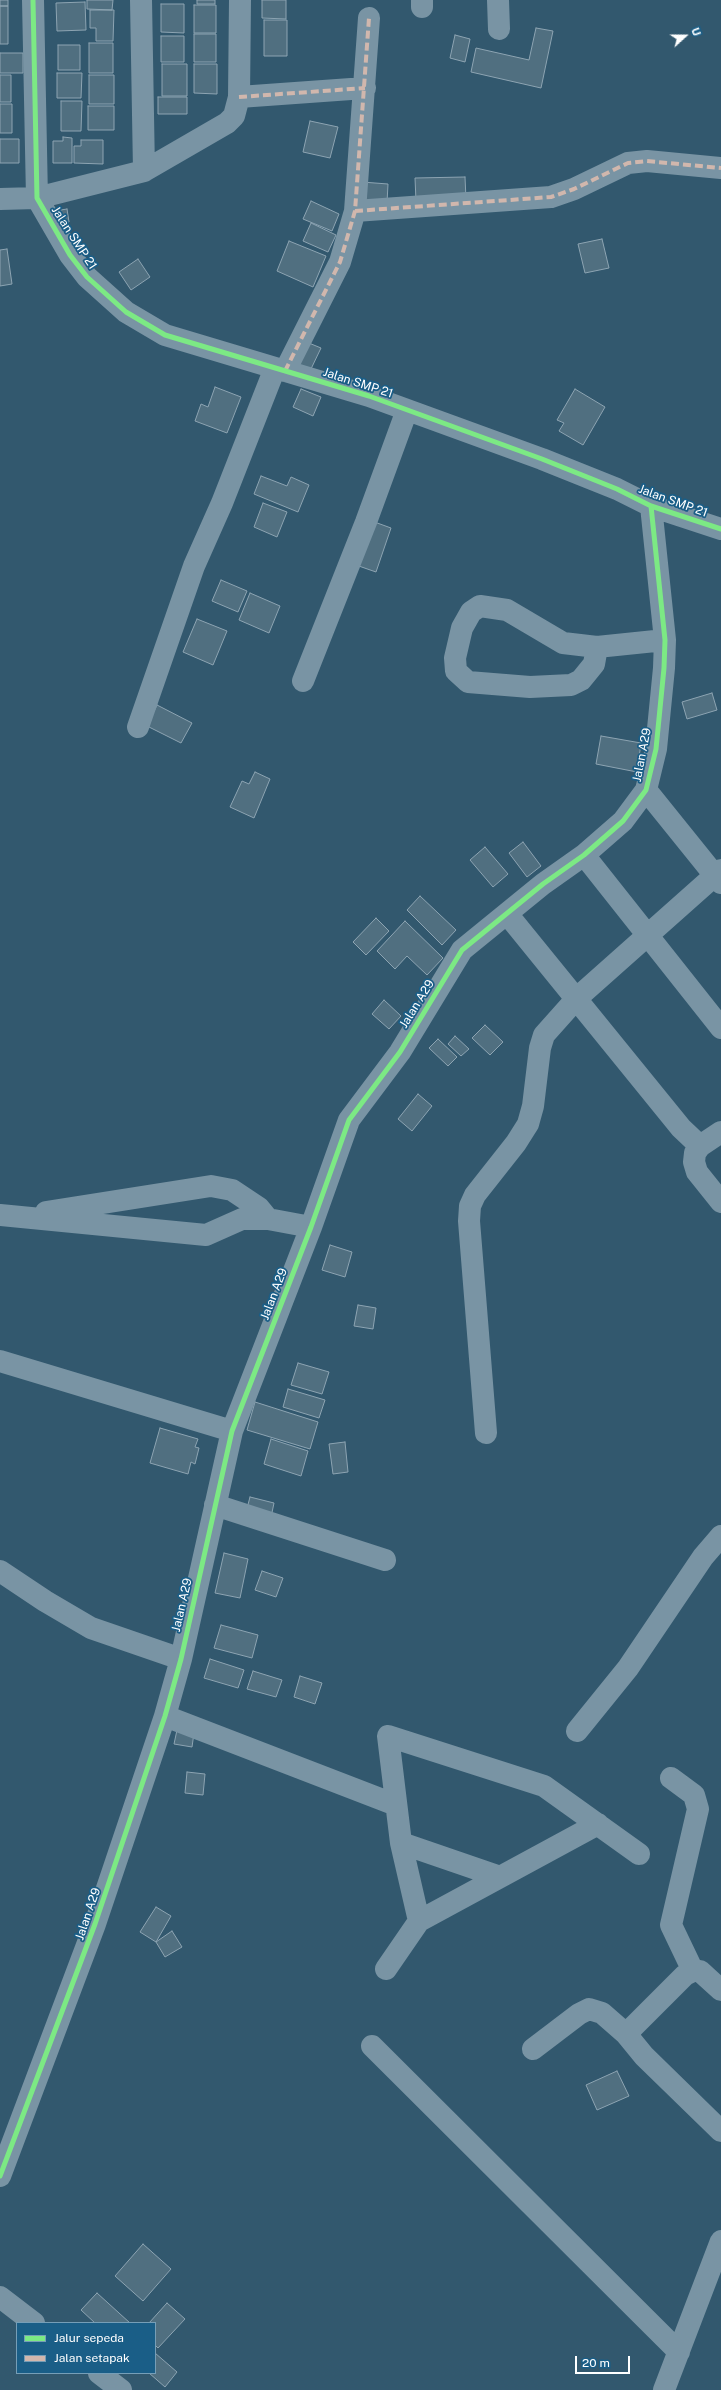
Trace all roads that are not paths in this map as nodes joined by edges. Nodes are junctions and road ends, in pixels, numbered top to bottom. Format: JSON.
{"nodes":[{"id":1,"x":34,"y":0,"type":"edge"},
{"id":2,"x":141,"y":0,"type":"edge"},
{"id":3,"x":240,"y":0,"type":"edge"},
{"id":4,"x":498,"y":0,"type":"edge"},
{"id":5,"x":369,"y":18,"type":"dead end"},
{"id":6,"x":500,"y":29,"type":"dead end"},
{"id":7,"x":365,"y":88,"type":"junction"},
{"id":8,"x":239,"y":97,"type":"junction"},
{"id":9,"x":721,"y":168,"type":"edge"},
{"id":10,"x":144,"y":172,"type":"junction"},
{"id":11,"x":37,"y":198,"type":"junction"},
{"id":12,"x":0,"y":200,"type":"edge"},
{"id":13,"x":355,"y":211,"type":"junction"},
{"id":14,"x":280,"y":369,"type":"junction"},
{"id":15,"x":407,"y":410,"type":"junction"},
{"id":16,"x":651,"y":506,"type":"junction"},
{"id":17,"x":721,"y":529,"type":"edge"},
{"id":18,"x":665,"y":640,"type":"junction"},
{"id":19,"x":597,"y":647,"type":"junction"},
{"id":20,"x":303,"y":681,"type":"dead end"},
{"id":21,"x":138,"y":727,"type":"dead end"},
{"id":22,"x":646,"y":790,"type":"junction"},
{"id":23,"x":584,"y":855,"type":"junction"},
{"id":24,"x":719,"y":876,"type":"edge"},
{"id":25,"x":508,"y":915,"type":"junction"},
{"id":26,"x":648,"y":938,"type":"junction"},
{"id":27,"x":577,"y":998,"type":"junction"},
{"id":28,"x":721,"y":1028,"type":"edge"},
{"id":29,"x":721,"y":1132,"type":"edge"},
{"id":30,"x":700,"y":1146,"type":"junction"},
{"id":31,"x":721,"y":1202,"type":"edge"},
{"id":32,"x":9,"y":1216,"type":"edge"},
{"id":33,"x":268,"y":1219,"type":"junction"},
{"id":34,"x":311,"y":1227,"type":"junction"},
{"id":35,"x":0,"y":1361,"type":"edge"},
{"id":36,"x":232,"y":1431,"type":"junction"},
{"id":37,"x":486,"y":1433,"type":"dead end"},
{"id":38,"x":215,"y":1505,"type":"junction"},
{"id":39,"x":721,"y":1536,"type":"edge"},
{"id":40,"x":385,"y":1560,"type":"dead end"},
{"id":41,"x":0,"y":1571,"type":"edge"},
{"id":42,"x":181,"y":1659,"type":"junction"},
{"id":43,"x":165,"y":1716,"type":"junction"},
{"id":44,"x":577,"y":1731,"type":"dead end"},
{"id":45,"x":671,"y":1778,"type":"dead end"},
{"id":46,"x":396,"y":1805,"type":"junction"},
{"id":47,"x":598,"y":1824,"type":"junction"},
{"id":48,"x":401,"y":1843,"type":"junction"},
{"id":49,"x":639,"y":1854,"type":"dead end"},
{"id":50,"x":500,"y":1877,"type":"junction"},
{"id":51,"x":419,"y":1921,"type":"junction"},
{"id":52,"x":386,"y":1969,"type":"dead end"},
{"id":53,"x":693,"y":1971,"type":"junction"},
{"id":54,"x":721,"y":1990,"type":"edge"},
{"id":55,"x":626,"y":2034,"type":"junction"},
{"id":56,"x":372,"y":2046,"type":"dead end"},
{"id":57,"x":533,"y":2049,"type":"dead end"},
{"id":58,"x":721,"y":2131,"type":"edge"},
{"id":59,"x":0,"y":2176,"type":"edge"},
{"id":60,"x":721,"y":2241,"type":"edge"},
{"id":61,"x":0,"y":2297,"type":"edge"},
{"id":62,"x":33,"y":2322,"type":"edge"},
{"id":63,"x":679,"y":2352,"type":"junction"},
{"id":64,"x":100,"y":2374,"type":"edge"},
{"id":65,"x":121,"y":2390,"type":"edge"},
{"id":66,"x":664,"y":2390,"type":"edge"}],
"edges":[{"from":1,"to":11,"type":"street"},
{"from":2,"to":10,"type":"street"},
{"from":3,"to":8,"type":"street"},
{"from":4,"to":6,"type":"street"},
{"from":5,"to":7,"type":"street"},
{"from":7,"to":8,"type":"street"},
{"from":7,"to":13,"type":"street"},
{"from":8,"to":10,"type":"street"},
{"from":9,"to":13,"type":"street"},
{"from":10,"to":11,"type":"street"},
{"from":11,"to":12,"type":"street"},
{"from":11,"to":14,"type":"street","name":"Jalan SMP 21"},
{"from":13,"to":14,"type":"street"},
{"from":14,"to":15,"type":"street","name":"Jalan SMP 21"},
{"from":14,"to":21,"type":"street"},
{"from":15,"to":16,"type":"street","name":"Jalan SMP 21"},
{"from":15,"to":20,"type":"street"},
{"from":16,"to":17,"type":"street","name":"Jalan SMP 21"},
{"from":16,"to":18,"type":"street","name":"Jalan A29"},
{"from":18,"to":19,"type":"street"},
{"from":18,"to":22,"type":"street","name":"Jalan A29"},
{"from":19,"to":19,"type":"street"},
{"from":22,"to":23,"type":"street","name":"Jalan A29"},
{"from":22,"to":24,"type":"street"},
{"from":23,"to":25,"type":"street","name":"Jalan A29"},
{"from":23,"to":26,"type":"street"},
{"from":24,"to":26,"type":"street"},
{"from":25,"to":27,"type":"street"},
{"from":25,"to":34,"type":"street","name":"Jalan A29"},
{"from":26,"to":27,"type":"street"},
{"from":26,"to":28,"type":"street"},
{"from":27,"to":30,"type":"street"},
{"from":27,"to":37,"type":"street"},
{"from":29,"to":30,"type":"street"},
{"from":30,"to":31,"type":"street"},
{"from":32,"to":33,"type":"street"},
{"from":32,"to":33,"type":"street"},
{"from":33,"to":34,"type":"street"},
{"from":34,"to":36,"type":"street","name":"Jalan A29"},
{"from":35,"to":36,"type":"street"},
{"from":36,"to":38,"type":"street","name":"Jalan A29"},
{"from":38,"to":40,"type":"street"},
{"from":38,"to":42,"type":"street","name":"Jalan A29"},
{"from":39,"to":44,"type":"street"},
{"from":41,"to":42,"type":"street"},
{"from":42,"to":43,"type":"street","name":"Jalan A29"},
{"from":43,"to":46,"type":"street"},
{"from":43,"to":59,"type":"street","name":"Jalan A29"},
{"from":45,"to":53,"type":"street"},
{"from":46,"to":47,"type":"street"},
{"from":46,"to":48,"type":"street"},
{"from":47,"to":49,"type":"street"},
{"from":47,"to":50,"type":"street"},
{"from":48,"to":50,"type":"street"},
{"from":48,"to":51,"type":"street"},
{"from":50,"to":51,"type":"street"},
{"from":51,"to":52,"type":"street"},
{"from":53,"to":54,"type":"street"},
{"from":53,"to":55,"type":"street"},
{"from":55,"to":57,"type":"street"},
{"from":55,"to":58,"type":"street"},
{"from":56,"to":63,"type":"street"},
{"from":60,"to":63,"type":"street"},
{"from":61,"to":62,"type":"street"},
{"from":63,"to":66,"type":"street"},
{"from":64,"to":65,"type":"street"}]}
